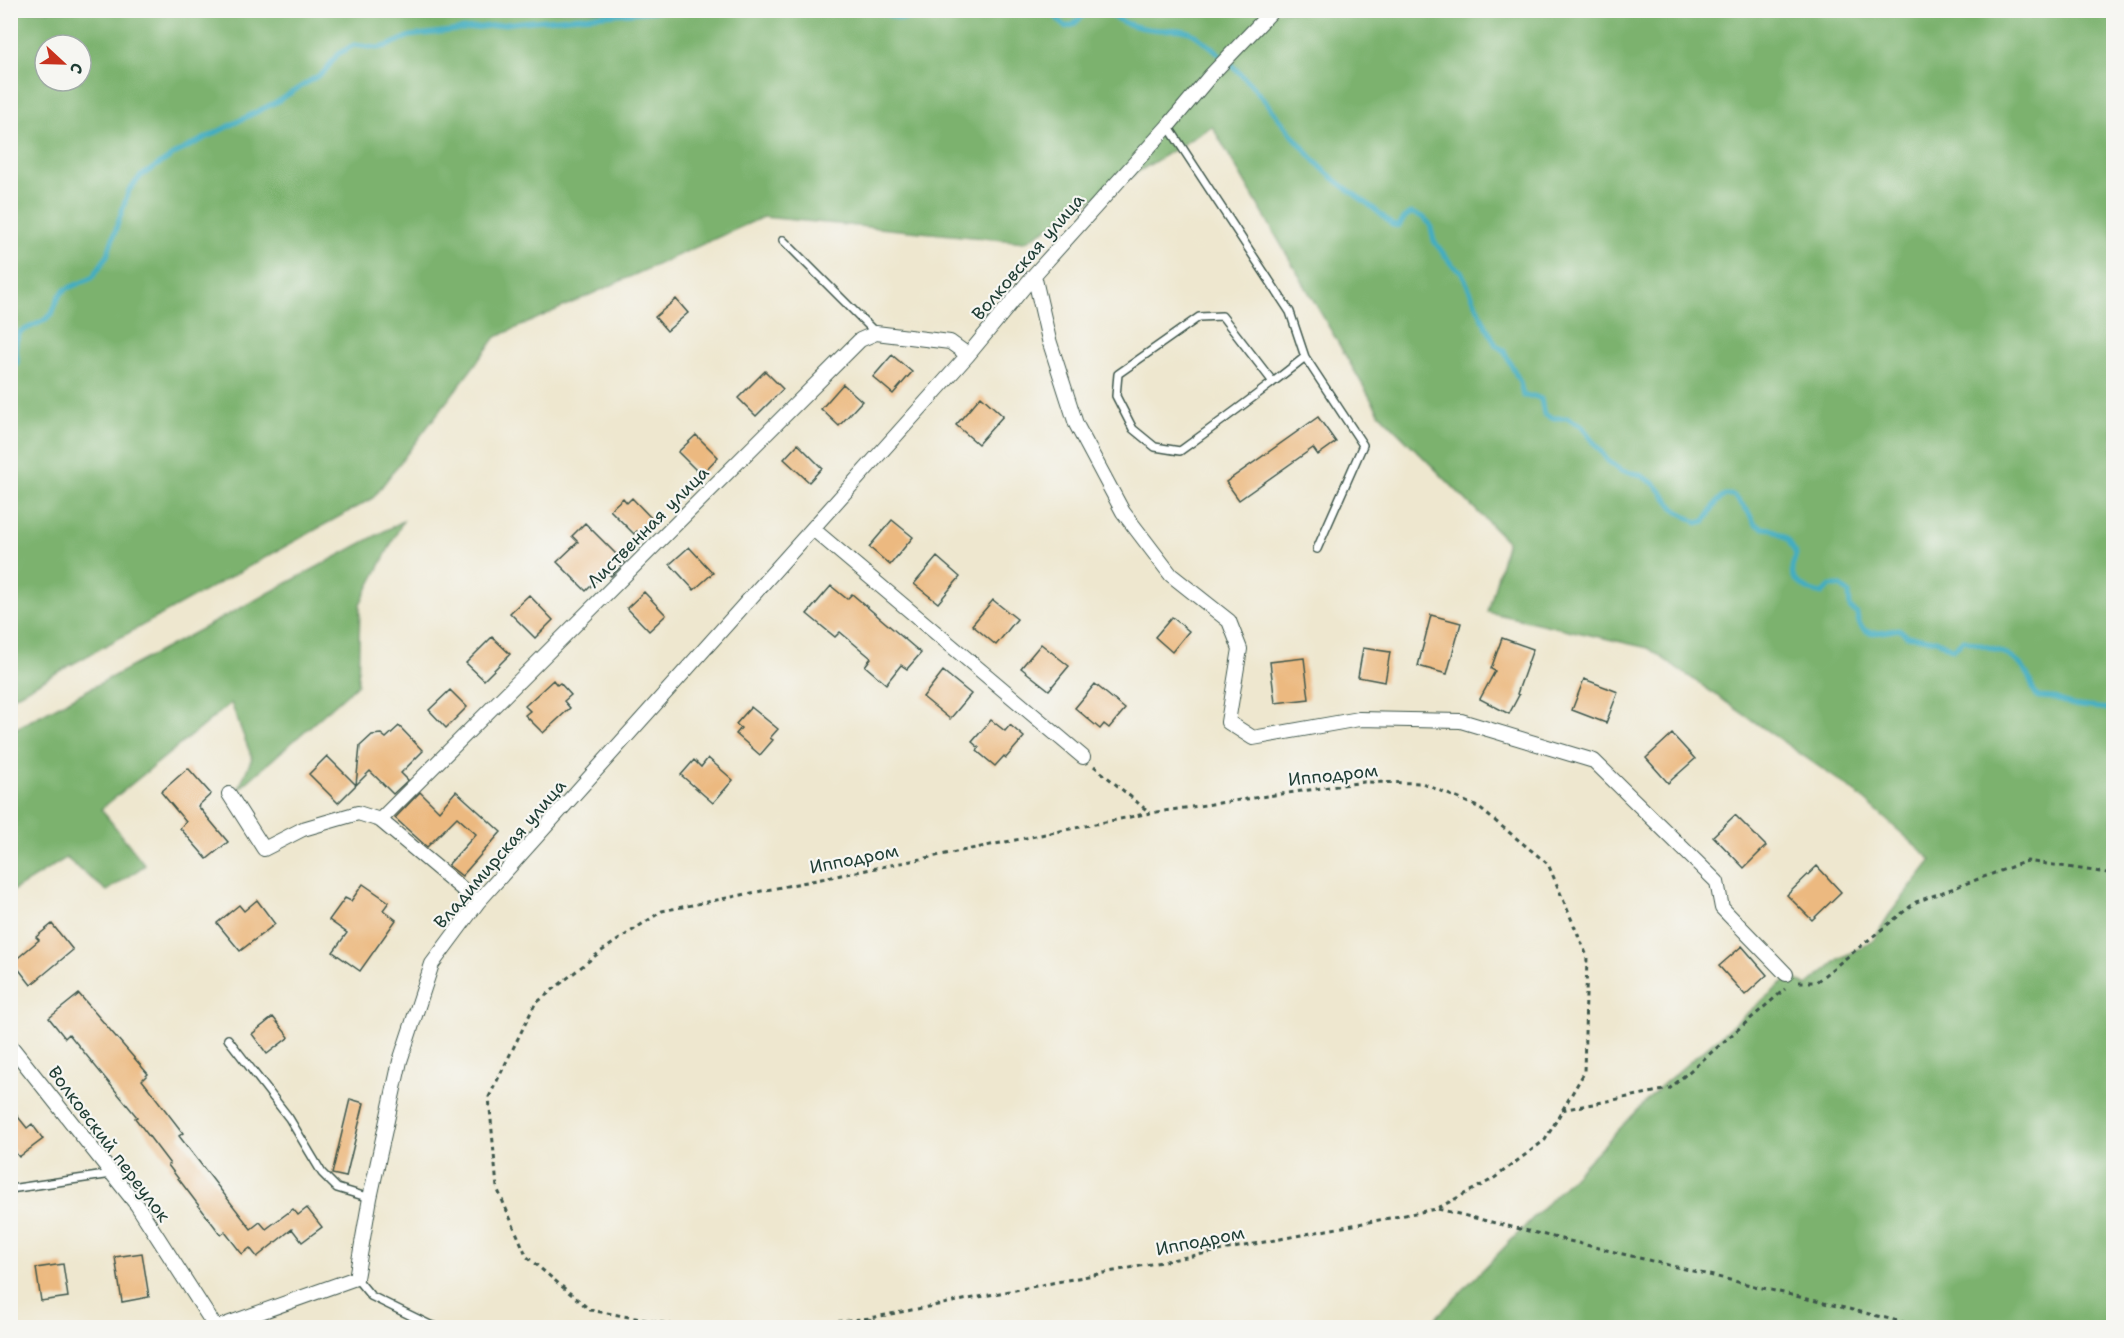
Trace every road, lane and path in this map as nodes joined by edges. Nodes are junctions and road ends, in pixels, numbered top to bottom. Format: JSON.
{"nodes":[{"id":1,"x":1273,"y":10,"type":"edge"},
{"id":2,"x":1168,"y":126,"type":"junction"},
{"id":3,"x":783,"y":240,"type":"dead end"},
{"id":4,"x":1034,"y":275,"type":"junction"},
{"id":5,"x":876,"y":333,"type":"junction"},
{"id":6,"x":968,"y":355,"type":"junction"},
{"id":7,"x":1305,"y":357,"type":"junction"},
{"id":8,"x":1273,"y":382,"type":"junction"},
{"id":9,"x":813,"y":529,"type":"junction"},
{"id":10,"x":1317,"y":549,"type":"dead end"},
{"id":11,"x":1083,"y":757,"type":"joint"},
{"id":12,"x":229,"y":794,"type":"dead end"},
{"id":13,"x":1150,"y":813,"type":"junction"},
{"id":14,"x":380,"y":820,"type":"junction"},
{"id":15,"x":2114,"y":874,"type":"edge"},
{"id":16,"x":478,"y":902,"type":"junction"},
{"id":17,"x":1786,"y":974,"type":"dead end"},
{"id":18,"x":228,"y":1039,"type":"dead end"},
{"id":19,"x":10,"y":1045,"type":"edge"},
{"id":20,"x":1562,"y":1110,"type":"junction"},
{"id":21,"x":112,"y":1174,"type":"junction"},
{"id":22,"x":10,"y":1189,"type":"edge"},
{"id":23,"x":370,"y":1198,"type":"junction"},
{"id":24,"x":1436,"y":1209,"type":"junction"},
{"id":25,"x":356,"y":1278,"type":"junction"},
{"id":26,"x":870,"y":1318,"type":"junction"},
{"id":27,"x":430,"y":1326,"type":"edge"},
{"id":28,"x":216,"y":1328,"type":"edge"},
{"id":29,"x":440,"y":1328,"type":"edge"},
{"id":30,"x":691,"y":1328,"type":"edge"},
{"id":31,"x":777,"y":1328,"type":"edge"},
{"id":32,"x":868,"y":1328,"type":"edge"},
{"id":33,"x":1927,"y":1328,"type":"edge"}],
"edges":[{"from":1,"to":2,"type":"street","name":"Волковская улица"},
{"from":2,"to":4,"type":"street","name":"Волковская улица"},
{"from":2,"to":7,"type":"lane"},
{"from":3,"to":5,"type":"lane"},
{"from":4,"to":6,"type":"street","name":"Волковская улица"},
{"from":4,"to":17,"type":"street"},
{"from":5,"to":6,"type":"street"},
{"from":5,"to":14,"type":"street","name":"Лиственная улица"},
{"from":6,"to":9,"type":"street","name":"Волковская улица"},
{"from":7,"to":8,"type":"lane"},
{"from":7,"to":10,"type":"lane"},
{"from":8,"to":8,"type":"lane"},
{"from":9,"to":11,"type":"street"},
{"from":9,"to":16,"type":"street","name":"Владимирская улица"},
{"from":11,"to":13,"type":"path"},
{"from":12,"to":14,"type":"street"},
{"from":13,"to":20,"type":"path","name":"Ипподром"},
{"from":13,"to":30,"type":"path","name":"Ипподром"},
{"from":14,"to":16,"type":"street"},
{"from":15,"to":20,"type":"path"},
{"from":16,"to":23,"type":"street","name":"Владимирская улица"},
{"from":18,"to":23,"type":"lane"},
{"from":19,"to":21,"type":"street","name":"Волковский переулок"},
{"from":20,"to":24,"type":"path","name":"Ипподром"},
{"from":21,"to":22,"type":"lane"},
{"from":21,"to":28,"type":"street","name":"Волковский переулок"},
{"from":23,"to":25,"type":"street","name":"Владимирская улица"},
{"from":24,"to":26,"type":"path","name":"Ипподром"},
{"from":24,"to":33,"type":"path"},
{"from":25,"to":27,"type":"lane"},
{"from":25,"to":28,"type":"street"},
{"from":26,"to":31,"type":"path","name":"Ипподром"},
{"from":26,"to":32,"type":"path"},
{"from":27,"to":29,"type":"lane"}]}
